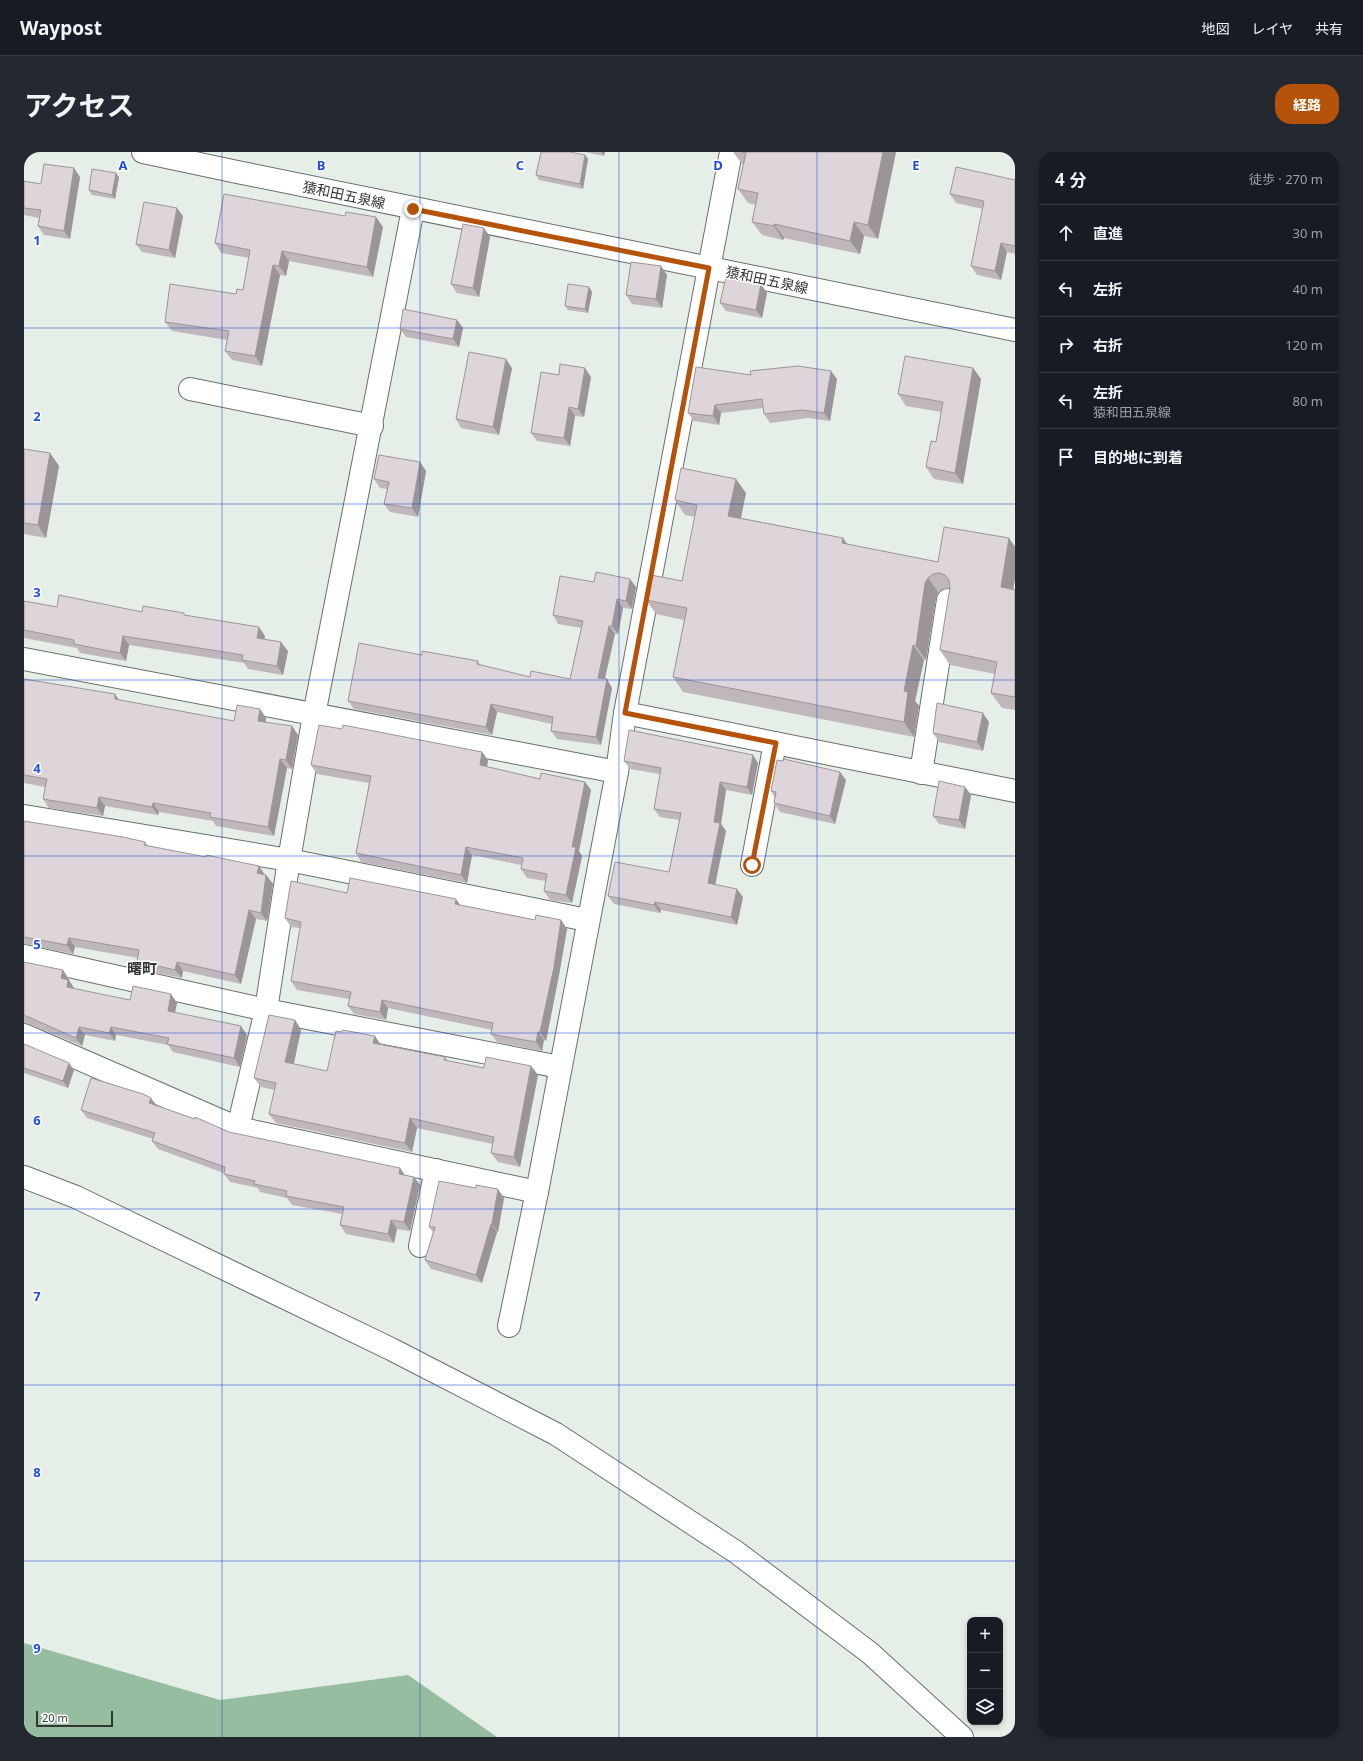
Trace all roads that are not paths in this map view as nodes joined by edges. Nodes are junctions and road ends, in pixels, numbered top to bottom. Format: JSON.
{"nodes":[{"id":1,"x":143,"y":152,"type":"edge"},
{"id":2,"x":731,"y":152,"type":"edge"},
{"id":3,"x":413,"y":209,"type":"junction"},
{"id":4,"x":709,"y":268,"type":"junction"},
{"id":5,"x":1015,"y":330,"type":"edge"},
{"id":6,"x":190,"y":389,"type":"dead end"},
{"id":7,"x":372,"y":426,"type":"junction"},
{"id":8,"x":948,"y":600,"type":"edge"},
{"id":9,"x":24,"y":659,"type":"edge"},
{"id":10,"x":625,"y":713,"type":"junction"},
{"id":11,"x":314,"y":715,"type":"junction"},
{"id":12,"x":776,"y":743,"type":"junction"},
{"id":13,"x":617,"y":772,"type":"junction"},
{"id":14,"x":921,"y":773,"type":"junction"},
{"id":15,"x":1015,"y":791,"type":"edge"},
{"id":16,"x":24,"y":816,"type":"edge"},
{"id":17,"x":289,"y":860,"type":"junction"},
{"id":18,"x":752,"y":865,"type":"dead end"},
{"id":19,"x":587,"y":920,"type":"junction"},
{"id":20,"x":24,"y":956,"type":"edge"},
{"id":21,"x":266,"y":1010,"type":"junction"},
{"id":22,"x":24,"y":1034,"type":"edge"},
{"id":23,"x":560,"y":1067,"type":"junction"},
{"id":24,"x":238,"y":1128,"type":"junction"},
{"id":25,"x":436,"y":1170,"type":"junction"},
{"id":26,"x":24,"y":1177,"type":"edge"},
{"id":27,"x":537,"y":1192,"type":"junction"},
{"id":28,"x":420,"y":1246,"type":"dead end"},
{"id":29,"x":509,"y":1326,"type":"dead end"},
{"id":30,"x":962,"y":1737,"type":"edge"}],
"edges":[{"from":1,"to":3,"type":"street","name":"猿和田五泉線"},
{"from":2,"to":4,"type":"street"},
{"from":3,"to":4,"type":"street","name":"猿和田五泉線"},
{"from":3,"to":7,"type":"street"},
{"from":4,"to":5,"type":"street","name":"猿和田五泉線"},
{"from":4,"to":10,"type":"street"},
{"from":6,"to":7,"type":"street"},
{"from":7,"to":11,"type":"street"},
{"from":8,"to":14,"type":"street"},
{"from":9,"to":11,"type":"street"},
{"from":10,"to":12,"type":"street"},
{"from":10,"to":13,"type":"street"},
{"from":11,"to":13,"type":"street"},
{"from":11,"to":17,"type":"street"},
{"from":12,"to":14,"type":"street"},
{"from":12,"to":18,"type":"street"},
{"from":13,"to":19,"type":"street"},
{"from":14,"to":15,"type":"street"},
{"from":16,"to":17,"type":"street"},
{"from":17,"to":19,"type":"street"},
{"from":17,"to":21,"type":"street"},
{"from":19,"to":23,"type":"street"},
{"from":20,"to":21,"type":"street"},
{"from":21,"to":23,"type":"street"},
{"from":21,"to":24,"type":"street"},
{"from":22,"to":24,"type":"street"},
{"from":23,"to":27,"type":"street"},
{"from":24,"to":25,"type":"street"},
{"from":25,"to":27,"type":"street"},
{"from":25,"to":28,"type":"street"},
{"from":26,"to":30,"type":"street"},
{"from":27,"to":29,"type":"street"}]}
